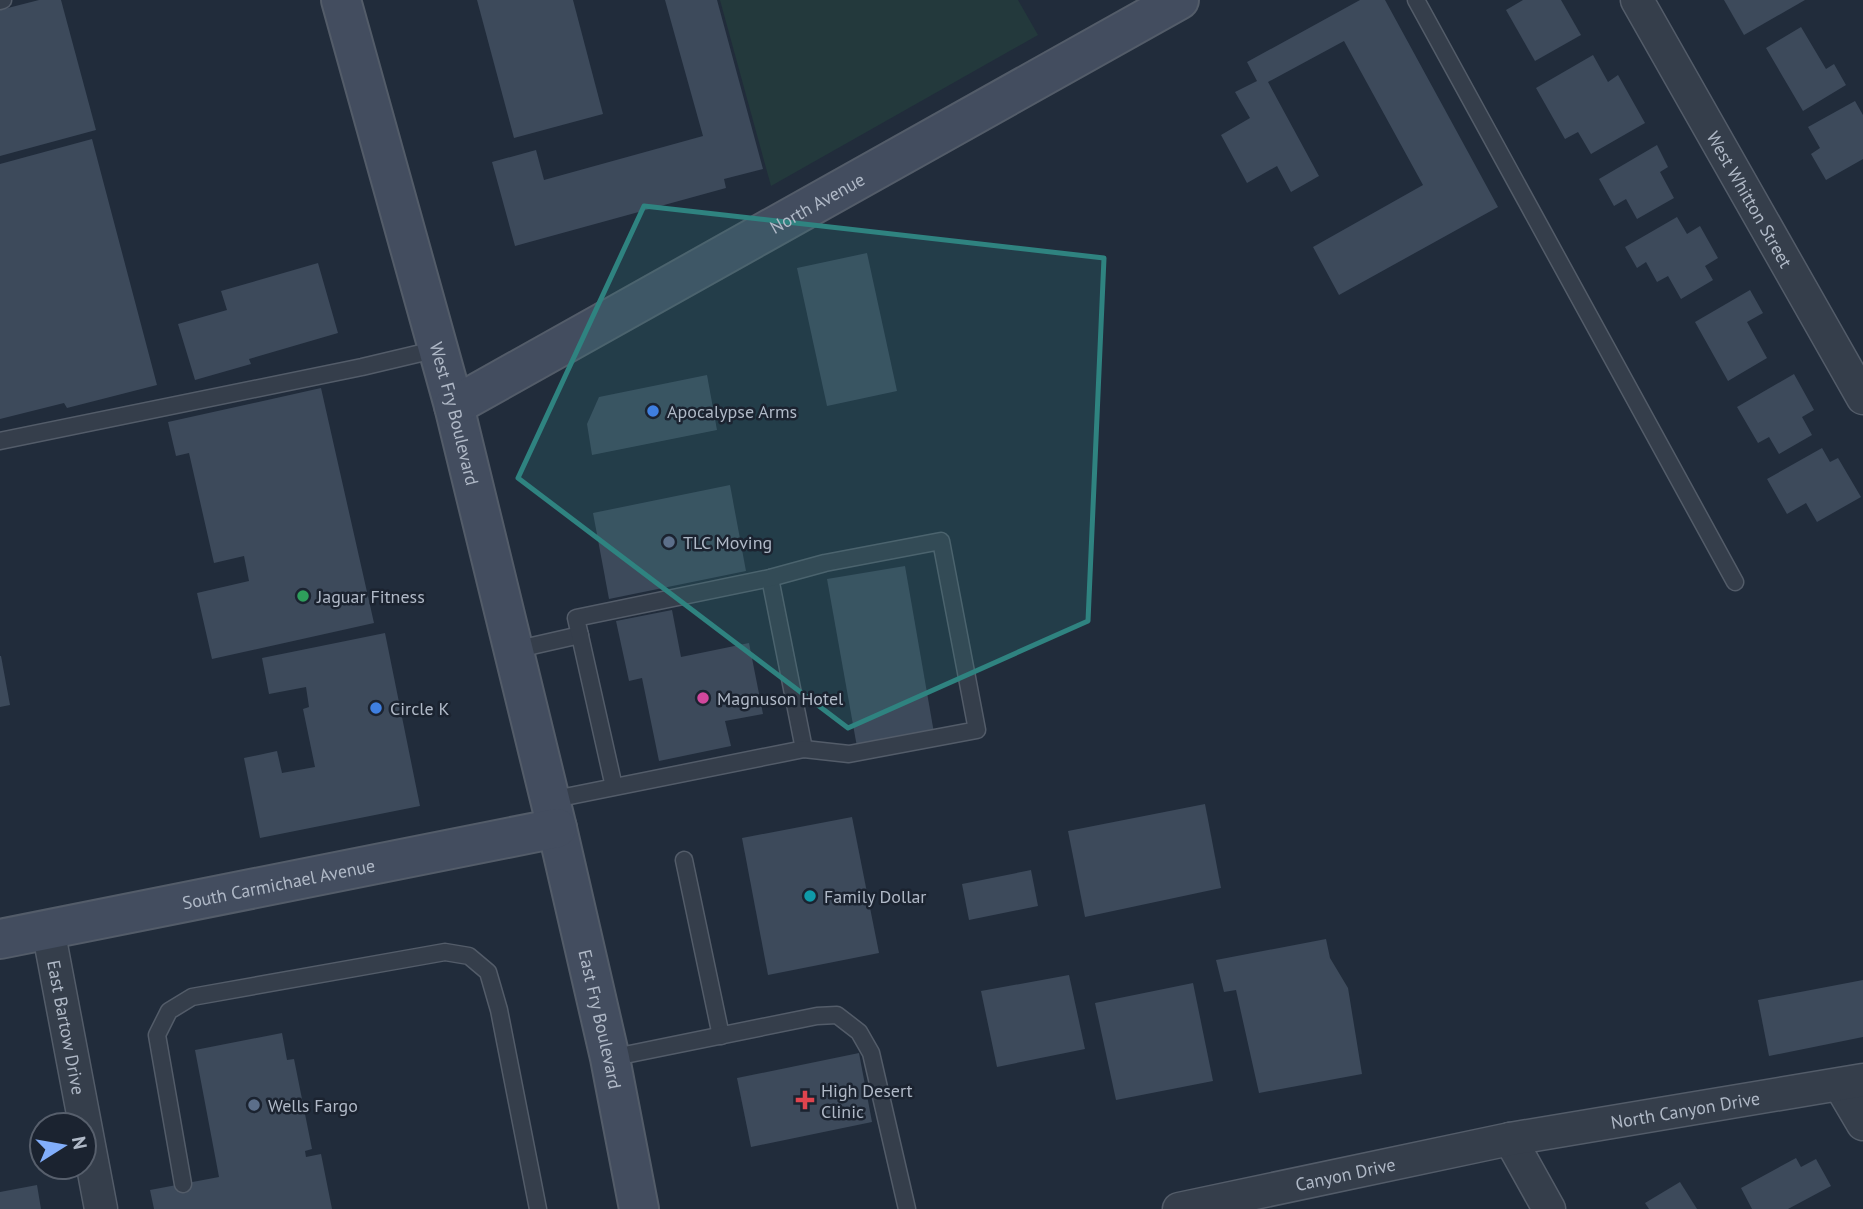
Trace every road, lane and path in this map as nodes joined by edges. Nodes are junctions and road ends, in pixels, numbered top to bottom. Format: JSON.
{"nodes":[{"id":1,"x":341,"y":0,"type":"edge"},
{"id":2,"x":1179,"y":0,"type":"edge"},
{"id":3,"x":1416,"y":0,"type":"edge"},
{"id":4,"x":1637,"y":0,"type":"edge"},
{"id":5,"x":438,"y":349,"type":"junction"},
{"id":6,"x":1863,"y":398,"type":"edge"},
{"id":7,"x":454,"y":405,"type":"junction"},
{"id":8,"x":0,"y":441,"type":"edge"},
{"id":9,"x":770,"y":578,"type":"junction"},
{"id":10,"x":1735,"y":582,"type":"dead end"},
{"id":11,"x":580,"y":635,"type":"junction"},
{"id":12,"x":514,"y":650,"type":"junction"},
{"id":13,"x":804,"y":749,"type":"junction"},
{"id":14,"x":614,"y":787,"type":"junction"},
{"id":15,"x":554,"y":814,"type":"junction"},
{"id":16,"x":684,"y":860,"type":"dead end"},
{"id":17,"x":48,"y":929,"type":"junction"},
{"id":18,"x":0,"y":939,"type":"edge"},
{"id":19,"x":720,"y":1036,"type":"junction"},
{"id":20,"x":610,"y":1058,"type":"junction"},
{"id":21,"x":1851,"y":1083,"type":"edge"},
{"id":22,"x":1863,"y":1124,"type":"edge"},
{"id":23,"x":1510,"y":1139,"type":"junction"},
{"id":24,"x":183,"y":1184,"type":"dead end"},
{"id":25,"x":101,"y":1209,"type":"edge"},
{"id":26,"x":538,"y":1209,"type":"edge"},
{"id":27,"x":639,"y":1209,"type":"edge"},
{"id":28,"x":907,"y":1209,"type":"edge"},
{"id":29,"x":1179,"y":1209,"type":"edge"},
{"id":30,"x":1549,"y":1209,"type":"edge"}],
"edges":[{"from":1,"to":5,"type":"street","name":"West Fry Boulevard"},
{"from":2,"to":7,"type":"street","name":"North Avenue"},
{"from":3,"to":10,"type":"lane"},
{"from":4,"to":6,"type":"street","name":"West Whitton Street"},
{"from":5,"to":7,"type":"street","name":"West Fry Boulevard"},
{"from":5,"to":8,"type":"lane"},
{"from":7,"to":12,"type":"street","name":"West Fry Boulevard"},
{"from":9,"to":11,"type":"lane"},
{"from":9,"to":13,"type":"lane"},
{"from":9,"to":13,"type":"lane"},
{"from":11,"to":12,"type":"lane"},
{"from":11,"to":14,"type":"lane"},
{"from":12,"to":15,"type":"street","name":"West Fry Boulevard"},
{"from":13,"to":14,"type":"lane"},
{"from":14,"to":15,"type":"lane"},
{"from":15,"to":17,"type":"street","name":"South Carmichael Avenue"},
{"from":15,"to":20,"type":"street","name":"East Fry Boulevard"},
{"from":16,"to":19,"type":"lane"},
{"from":17,"to":18,"type":"street","name":"South Carmichael Avenue"},
{"from":17,"to":25,"type":"street","name":"East Bartow Drive"},
{"from":19,"to":20,"type":"lane"},
{"from":19,"to":28,"type":"lane"},
{"from":20,"to":27,"type":"street","name":"East Fry Boulevard"},
{"from":21,"to":22,"type":"street"},
{"from":21,"to":23,"type":"street","name":"North Canyon Drive"},
{"from":23,"to":29,"type":"street","name":"Canyon Drive"},
{"from":23,"to":30,"type":"street"},
{"from":24,"to":26,"type":"lane"}]}
